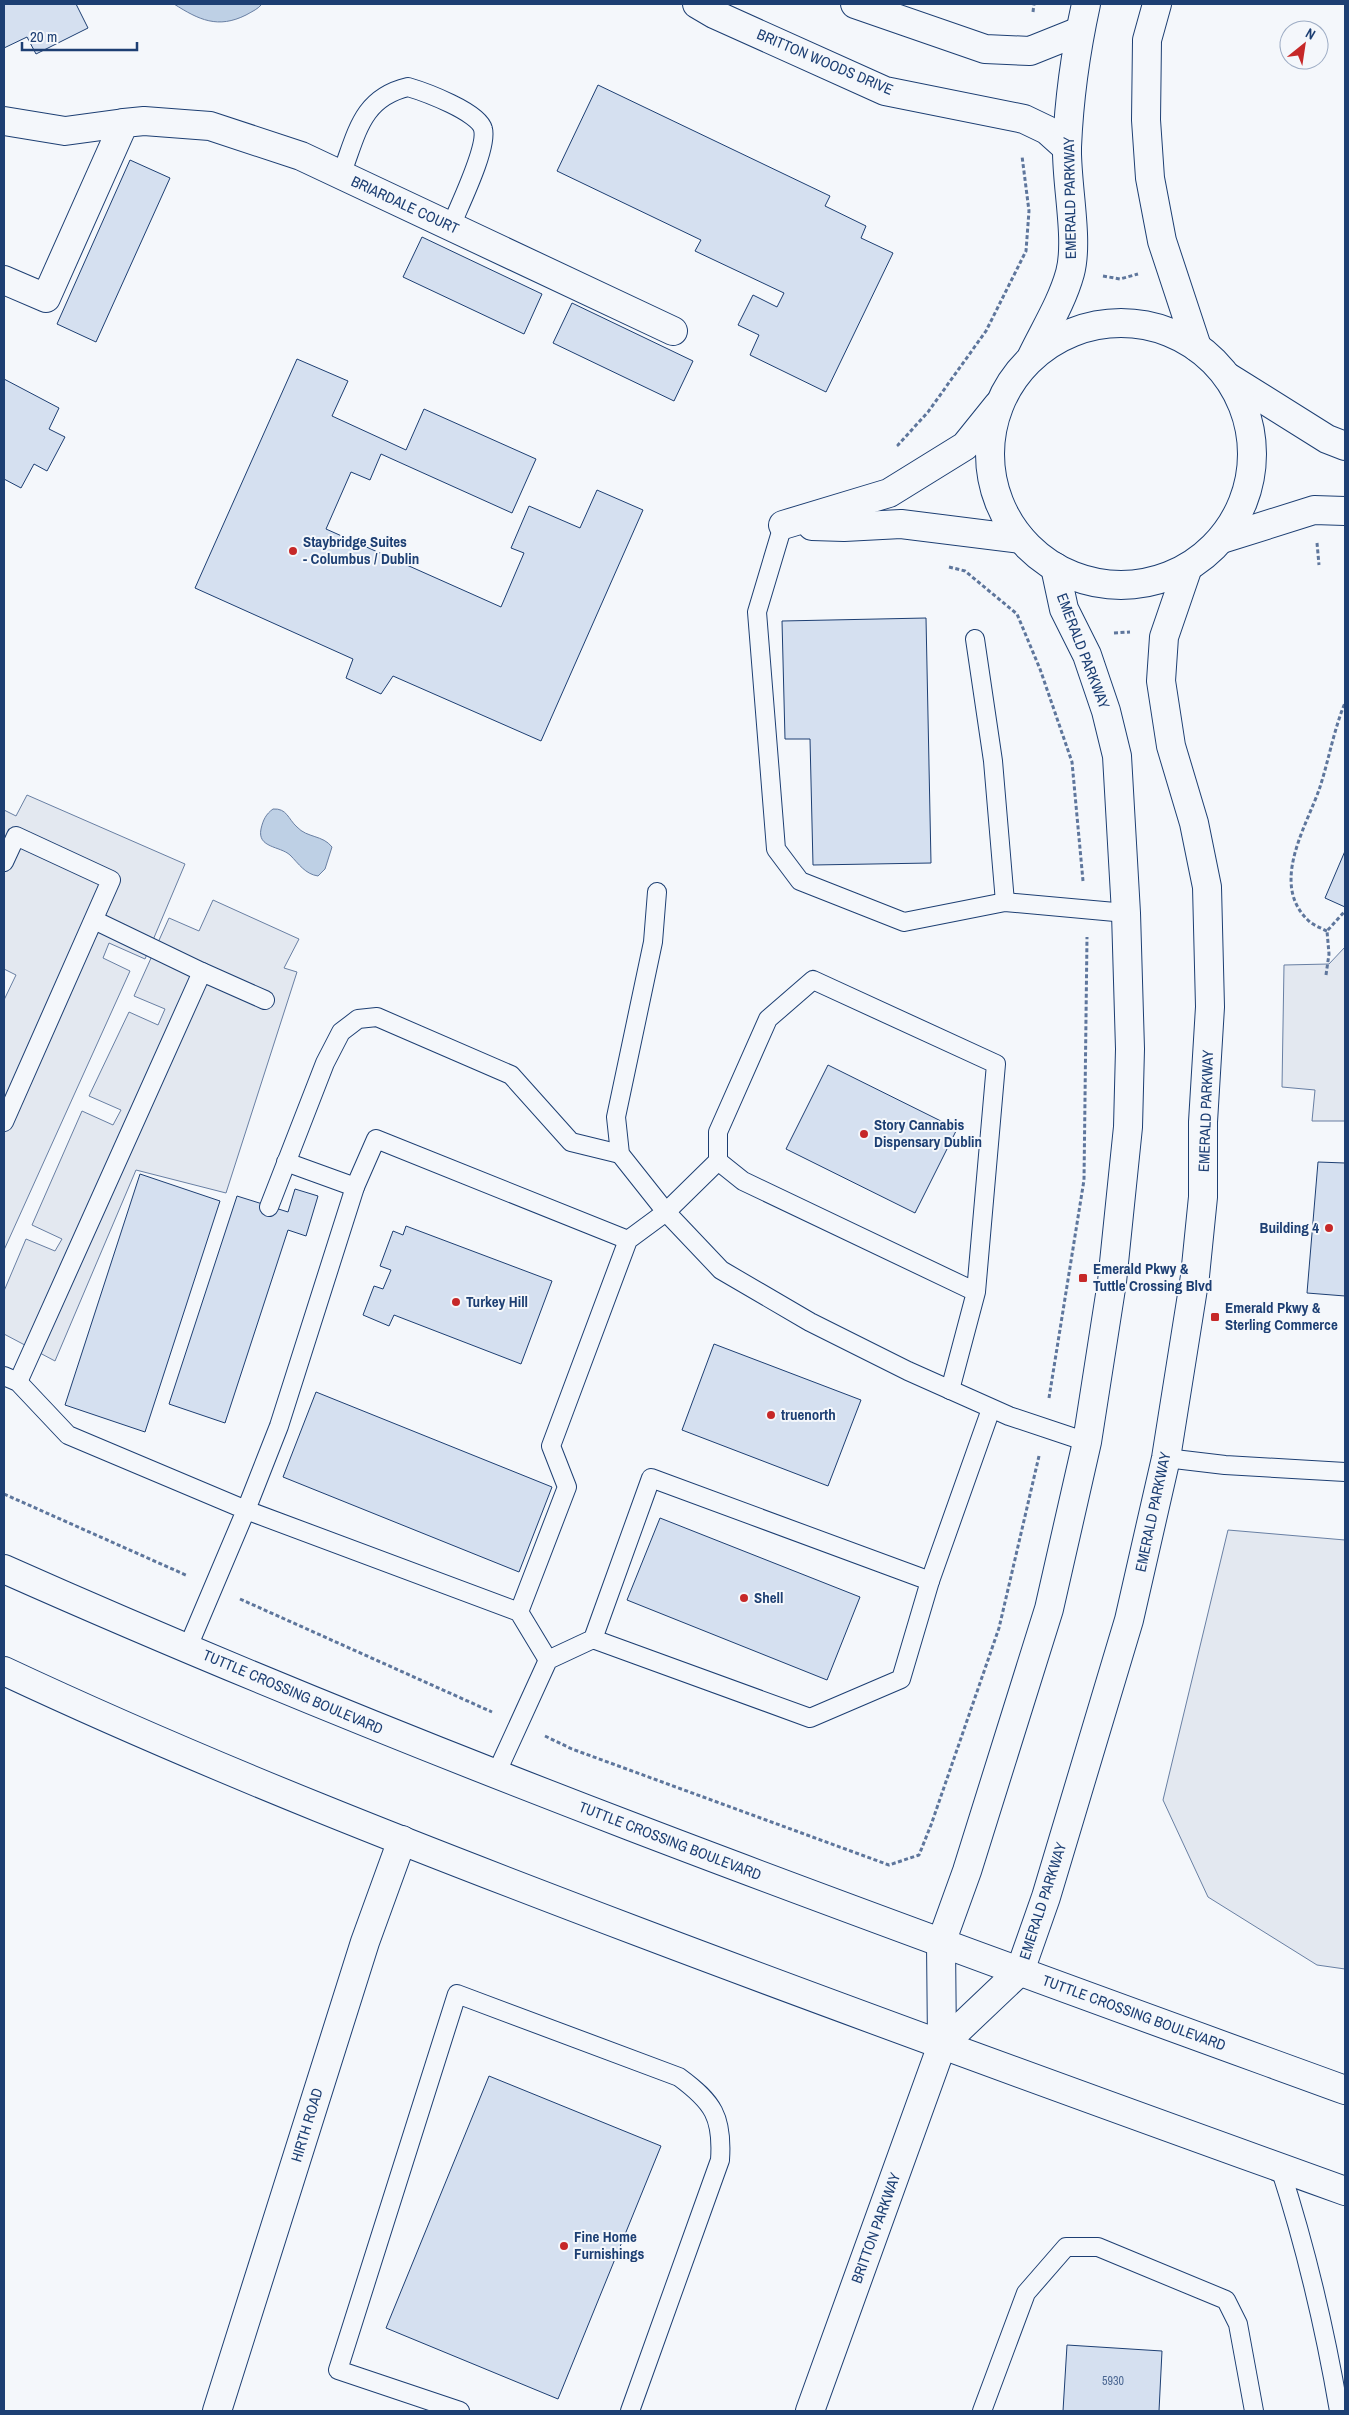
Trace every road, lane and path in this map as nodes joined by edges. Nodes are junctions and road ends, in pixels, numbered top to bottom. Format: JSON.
{"nodes":[{"id":1,"x":697,"y":4,"type":"edge"},
{"id":2,"x":856,"y":4,"type":"edge"},
{"id":3,"x":1086,"y":4,"type":"edge"},
{"id":4,"x":1157,"y":4,"type":"edge"},
{"id":5,"x":1080,"y":31,"type":"junction"},
{"id":6,"x":4,"y":121,"type":"edge"},
{"id":7,"x":124,"y":123,"type":"junction"},
{"id":8,"x":1021,"y":148,"type":"dead end"},
{"id":9,"x":1067,"y":148,"type":"junction"},
{"id":10,"x":341,"y":175,"type":"junction"},
{"id":11,"x":451,"y":226,"type":"junction"},
{"id":12,"x":1141,"y":273,"type":"dead end"},
{"id":13,"x":1095,"y":275,"type":"dead end"},
{"id":14,"x":4,"y":280,"type":"edge"},
{"id":15,"x":674,"y":330,"type":"dead end"},
{"id":16,"x":1197,"y":347,"type":"junction"},
{"id":17,"x":1032,"y":356,"type":"junction"},
{"id":18,"x":1228,"y":377,"type":"junction"},
{"id":19,"x":998,"y":405,"type":"junction"},
{"id":20,"x":1345,"y":446,"type":"edge"},
{"id":21,"x":920,"y":474,"type":"junction"},
{"id":22,"x":1345,"y":512,"type":"edge"},
{"id":23,"x":783,"y":525,"type":"junction"},
{"id":24,"x":1021,"y":539,"type":"junction"},
{"id":25,"x":1222,"y":539,"type":"junction"},
{"id":26,"x":947,"y":566,"type":"dead end"},
{"id":27,"x":1055,"y":567,"type":"junction"},
{"id":28,"x":1188,"y":567,"type":"junction"},
{"id":29,"x":1136,"y":633,"type":"dead end"},
{"id":30,"x":1108,"y":634,"type":"dead end"},
{"id":31,"x":975,"y":639,"type":"dead end"},
{"id":32,"x":1345,"y":703,"type":"edge"},
{"id":33,"x":4,"y":862,"type":"edge"},
{"id":34,"x":656,"y":892,"type":"dead end"},
{"id":35,"x":1006,"y":902,"type":"junction"},
{"id":36,"x":1085,"y":909,"type":"junction"},
{"id":37,"x":1345,"y":912,"type":"edge"},
{"id":38,"x":1126,"y":913,"type":"junction"},
{"id":39,"x":94,"y":920,"type":"junction"},
{"id":40,"x":1327,"y":931,"type":"junction"},
{"id":41,"x":202,"y":972,"type":"junction"},
{"id":42,"x":1326,"y":975,"type":"dead end"},
{"id":43,"x":265,"y":1000,"type":"dead end"},
{"id":44,"x":4,"y":1122,"type":"edge"},
{"id":45,"x":620,"y":1154,"type":"junction"},
{"id":46,"x":718,"y":1161,"type":"junction"},
{"id":47,"x":286,"y":1162,"type":"junction"},
{"id":48,"x":355,"y":1187,"type":"junction"},
{"id":49,"x":269,"y":1207,"type":"dead end"},
{"id":50,"x":666,"y":1212,"type":"junction"},
{"id":51,"x":628,"y":1240,"type":"junction"},
{"id":52,"x":976,"y":1292,"type":"junction"},
{"id":53,"x":11,"y":1379,"type":"edge"},
{"id":54,"x":950,"y":1390,"type":"junction"},
{"id":55,"x":991,"y":1409,"type":"junction"},
{"id":56,"x":1043,"y":1428,"type":"junction"},
{"id":57,"x":1087,"y":1442,"type":"junction"},
{"id":58,"x":1166,"y":1458,"type":"junction"},
{"id":59,"x":1345,"y":1472,"type":"edge"},
{"id":60,"x":4,"y":1494,"type":"edge"},
{"id":61,"x":246,"y":1510,"type":"junction"},
{"id":62,"x":4,"y":1569,"type":"edge"},
{"id":63,"x":930,"y":1581,"type":"junction"},
{"id":64,"x":214,"y":1587,"type":"junction"},
{"id":65,"x":519,"y":1612,"type":"junction"},
{"id":66,"x":593,"y":1639,"type":"junction"},
{"id":67,"x":188,"y":1647,"type":"junction"},
{"id":68,"x":548,"y":1660,"type":"junction"},
{"id":69,"x":4,"y":1671,"type":"edge"},
{"id":70,"x":518,"y":1724,"type":"junction"},
{"id":71,"x":496,"y":1774,"type":"junction"},
{"id":72,"x":402,"y":1840,"type":"junction"},
{"id":73,"x":941,"y":1943,"type":"junction"},
{"id":74,"x":1020,"y":1971,"type":"junction"},
{"id":75,"x":942,"y":2045,"type":"junction"},
{"id":76,"x":1345,"y":2090,"type":"edge"},
{"id":77,"x":1280,"y":2168,"type":"junction"},
{"id":78,"x":1345,"y":2191,"type":"edge"},
{"id":79,"x":1339,"y":2379,"type":"edge"},
{"id":80,"x":217,"y":2411,"type":"edge"},
{"id":81,"x":460,"y":2411,"type":"edge"},
{"id":82,"x":630,"y":2411,"type":"edge"},
{"id":83,"x":810,"y":2411,"type":"edge"},
{"id":84,"x":982,"y":2411,"type":"edge"},
{"id":85,"x":1254,"y":2411,"type":"edge"},
{"id":86,"x":1339,"y":2411,"type":"edge"}],
"edges":[{"from":1,"to":9,"type":"main road","name":"BRITTON WOODS DRIVE"},
{"from":2,"to":5,"type":"main road"},
{"from":3,"to":5,"type":"main road","name":"EMERALD PARKWAY"},
{"from":4,"to":16,"type":"main road"},
{"from":5,"to":9,"type":"main road","name":"EMERALD PARKWAY"},
{"from":6,"to":7,"type":"main road","name":"BRIARDALE COURT"},
{"from":7,"to":10,"type":"main road","name":"BRIARDALE COURT"},
{"from":7,"to":14,"type":"main road"},
{"from":8,"to":21,"type":"path"},
{"from":9,"to":17,"type":"main road","name":"EMERALD PARKWAY"},
{"from":10,"to":11,"type":"main road","name":"BRIARDALE COURT"},
{"from":10,"to":11,"type":"lane"},
{"from":11,"to":15,"type":"main road","name":"BRIARDALE COURT"},
{"from":12,"to":13,"type":"path"},
{"from":16,"to":17,"type":"main road"},
{"from":16,"to":18,"type":"main road"},
{"from":17,"to":19,"type":"main road"},
{"from":18,"to":20,"type":"main road"},
{"from":18,"to":25,"type":"main road"},
{"from":19,"to":21,"type":"main road"},
{"from":19,"to":24,"type":"main road"},
{"from":21,"to":23,"type":"main road"},
{"from":22,"to":25,"type":"main road"},
{"from":23,"to":24,"type":"main road"},
{"from":23,"to":35,"type":"lane"},
{"from":24,"to":27,"type":"main road"},
{"from":25,"to":28,"type":"main road"},
{"from":26,"to":36,"type":"path"},
{"from":27,"to":28,"type":"main road"},
{"from":27,"to":38,"type":"main road","name":"EMERALD PARKWAY"},
{"from":28,"to":58,"type":"main road","name":"EMERALD PARKWAY"},
{"from":29,"to":30,"type":"path"},
{"from":31,"to":35,"type":"lane"},
{"from":32,"to":40,"type":"path"},
{"from":33,"to":39,"type":"lane"},
{"from":34,"to":45,"type":"lane"},
{"from":35,"to":36,"type":"lane"},
{"from":36,"to":38,"type":"lane"},
{"from":36,"to":56,"type":"path"},
{"from":37,"to":40,"type":"path"},
{"from":38,"to":57,"type":"main road","name":"EMERALD PARKWAY"},
{"from":39,"to":41,"type":"lane"},
{"from":39,"to":44,"type":"lane"},
{"from":40,"to":42,"type":"path"},
{"from":41,"to":43,"type":"lane"},
{"from":41,"to":53,"type":"lane"},
{"from":45,"to":47,"type":"lane"},
{"from":45,"to":50,"type":"lane"},
{"from":46,"to":50,"type":"lane"},
{"from":46,"to":52,"type":"lane"},
{"from":46,"to":52,"type":"lane"},
{"from":47,"to":48,"type":"lane"},
{"from":47,"to":49,"type":"lane"},
{"from":48,"to":51,"type":"lane"},
{"from":48,"to":61,"type":"lane"},
{"from":50,"to":51,"type":"lane"},
{"from":50,"to":54,"type":"lane"},
{"from":51,"to":65,"type":"lane"},
{"from":52,"to":54,"type":"lane"},
{"from":53,"to":61,"type":"lane"},
{"from":54,"to":55,"type":"lane"},
{"from":55,"to":56,"type":"lane"},
{"from":55,"to":63,"type":"lane"},
{"from":56,"to":57,"type":"lane"},
{"from":56,"to":70,"type":"path"},
{"from":57,"to":73,"type":"main road","name":"EMERALD PARKWAY"},
{"from":58,"to":59,"type":"lane"},
{"from":58,"to":74,"type":"main road","name":"EMERALD PARKWAY"},
{"from":60,"to":64,"type":"path"},
{"from":61,"to":64,"type":"lane"},
{"from":61,"to":65,"type":"lane"},
{"from":62,"to":67,"type":"main road","name":"TUTTLE CROSSING BOULEVARD"},
{"from":63,"to":66,"type":"lane"},
{"from":63,"to":66,"type":"lane"},
{"from":64,"to":67,"type":"lane"},
{"from":64,"to":70,"type":"path"},
{"from":65,"to":68,"type":"lane"},
{"from":66,"to":68,"type":"lane"},
{"from":67,"to":71,"type":"main road","name":"TUTTLE CROSSING BOULEVARD"},
{"from":68,"to":70,"type":"lane"},
{"from":69,"to":72,"type":"main road"},
{"from":70,"to":71,"type":"lane"},
{"from":71,"to":73,"type":"main road","name":"TUTTLE CROSSING BOULEVARD"},
{"from":72,"to":75,"type":"main road"},
{"from":72,"to":80,"type":"main road","name":"HIRTH ROAD"},
{"from":73,"to":74,"type":"main road","name":"TUTTLE CROSSING BOULEVARD"},
{"from":73,"to":75,"type":"main road","name":"EMERALD PARKWAY"},
{"from":74,"to":75,"type":"main road","name":"EMERALD PARKWAY"},
{"from":74,"to":76,"type":"main road","name":"TUTTLE CROSSING BOULEVARD"},
{"from":75,"to":77,"type":"main road"},
{"from":75,"to":83,"type":"main road","name":"BRITTON PARKWAY"},
{"from":77,"to":78,"type":"main road"},
{"from":77,"to":79,"type":"lane"},
{"from":79,"to":86,"type":"lane"},
{"from":81,"to":82,"type":"lane"},
{"from":84,"to":85,"type":"lane"}]}
